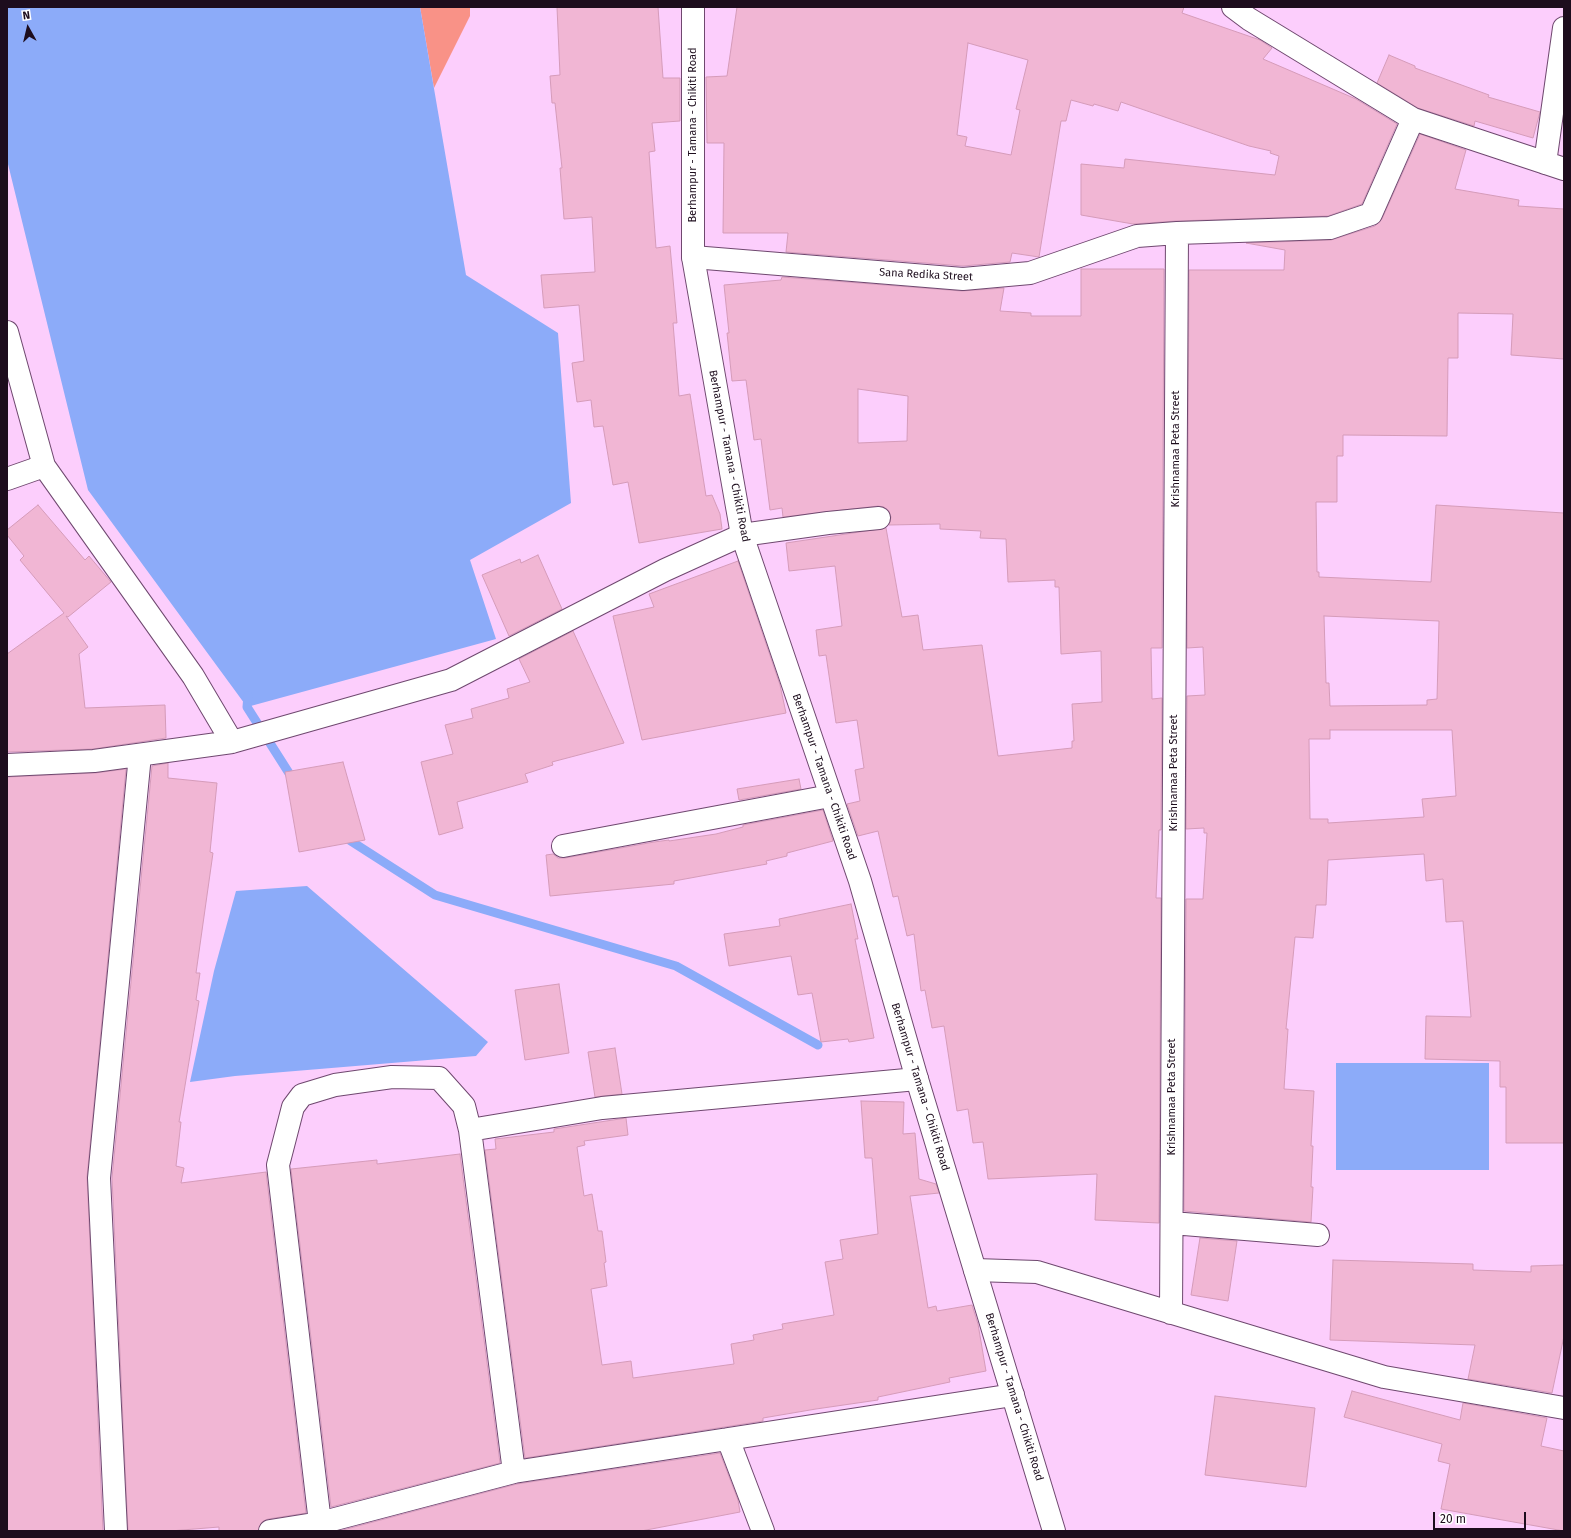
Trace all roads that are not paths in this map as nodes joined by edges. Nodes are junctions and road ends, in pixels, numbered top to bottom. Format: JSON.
{"nodes":[{"id":1,"x":693,"y":7,"type":"edge"},
{"id":2,"x":1233,"y":7,"type":"edge"},
{"id":3,"x":1564,"y":28,"type":"edge"},
{"id":4,"x":1413,"y":119,"type":"junction"},
{"id":5,"x":1554,"y":166,"type":"edge"},
{"id":6,"x":1177,"y":233,"type":"junction"},
{"id":7,"x":693,"y":257,"type":"junction"},
{"id":8,"x":7,"y":332,"type":"edge"},
{"id":9,"x":44,"y":466,"type":"junction"},
{"id":10,"x":7,"y":479,"type":"edge"},
{"id":11,"x":879,"y":518,"type":"dead end"},
{"id":12,"x":742,"y":535,"type":"junction"},
{"id":13,"x":232,"y":742,"type":"junction"},
{"id":14,"x":140,"y":755,"type":"junction"},
{"id":15,"x":7,"y":765,"type":"edge"},
{"id":16,"x":830,"y":796,"type":"junction"},
{"id":17,"x":563,"y":846,"type":"dead end"},
{"id":18,"x":917,"y":1079,"type":"junction"},
{"id":19,"x":470,"y":1130,"type":"junction"},
{"id":20,"x":1172,"y":1223,"type":"junction"},
{"id":21,"x":1318,"y":1235,"type":"dead end"},
{"id":22,"x":976,"y":1270,"type":"junction"},
{"id":23,"x":1171,"y":1313,"type":"junction"},
{"id":24,"x":1013,"y":1395,"type":"junction"},
{"id":25,"x":1564,"y":1408,"type":"edge"},
{"id":26,"x":728,"y":1439,"type":"junction"},
{"id":27,"x":514,"y":1472,"type":"junction"},
{"id":28,"x":320,"y":1523,"type":"junction"},
{"id":29,"x":116,"y":1531,"type":"edge"},
{"id":30,"x":270,"y":1531,"type":"edge"},
{"id":31,"x":763,"y":1531,"type":"edge"},
{"id":32,"x":1054,"y":1531,"type":"edge"}],
"edges":[{"from":1,"to":7,"type":"street","name":"Berhampur - Tamana - Chikiti Road"},
{"from":2,"to":4,"type":"street"},
{"from":3,"to":5,"type":"street"},
{"from":4,"to":5,"type":"street"},
{"from":4,"to":6,"type":"street","name":"Sana Redika Street"},
{"from":6,"to":7,"type":"street","name":"Sana Redika Street"},
{"from":6,"to":20,"type":"street","name":"Krishnamaa Peta Street"},
{"from":7,"to":12,"type":"street","name":"Berhampur - Tamana - Chikiti Road"},
{"from":8,"to":9,"type":"street"},
{"from":9,"to":10,"type":"street"},
{"from":9,"to":13,"type":"street"},
{"from":11,"to":12,"type":"street"},
{"from":12,"to":13,"type":"street"},
{"from":12,"to":16,"type":"street","name":"Berhampur - Tamana - Chikiti Road"},
{"from":13,"to":14,"type":"street"},
{"from":14,"to":15,"type":"street"},
{"from":14,"to":29,"type":"street"},
{"from":16,"to":17,"type":"street"},
{"from":16,"to":18,"type":"street","name":"Berhampur - Tamana - Chikiti Road"},
{"from":18,"to":19,"type":"street"},
{"from":18,"to":22,"type":"street","name":"Berhampur - Tamana - Chikiti Road"},
{"from":19,"to":27,"type":"street"},
{"from":19,"to":28,"type":"street"},
{"from":20,"to":21,"type":"street"},
{"from":20,"to":23,"type":"street","name":"Krishnamaa Peta Street"},
{"from":22,"to":23,"type":"street"},
{"from":22,"to":24,"type":"street","name":"Berhampur - Tamana - Chikiti Road"},
{"from":23,"to":25,"type":"street"},
{"from":24,"to":26,"type":"street"},
{"from":24,"to":32,"type":"street","name":"Berhampur - Tamana - Chikiti Road"},
{"from":26,"to":27,"type":"street"},
{"from":26,"to":31,"type":"street"},
{"from":27,"to":28,"type":"street"},
{"from":28,"to":30,"type":"street"}]}
